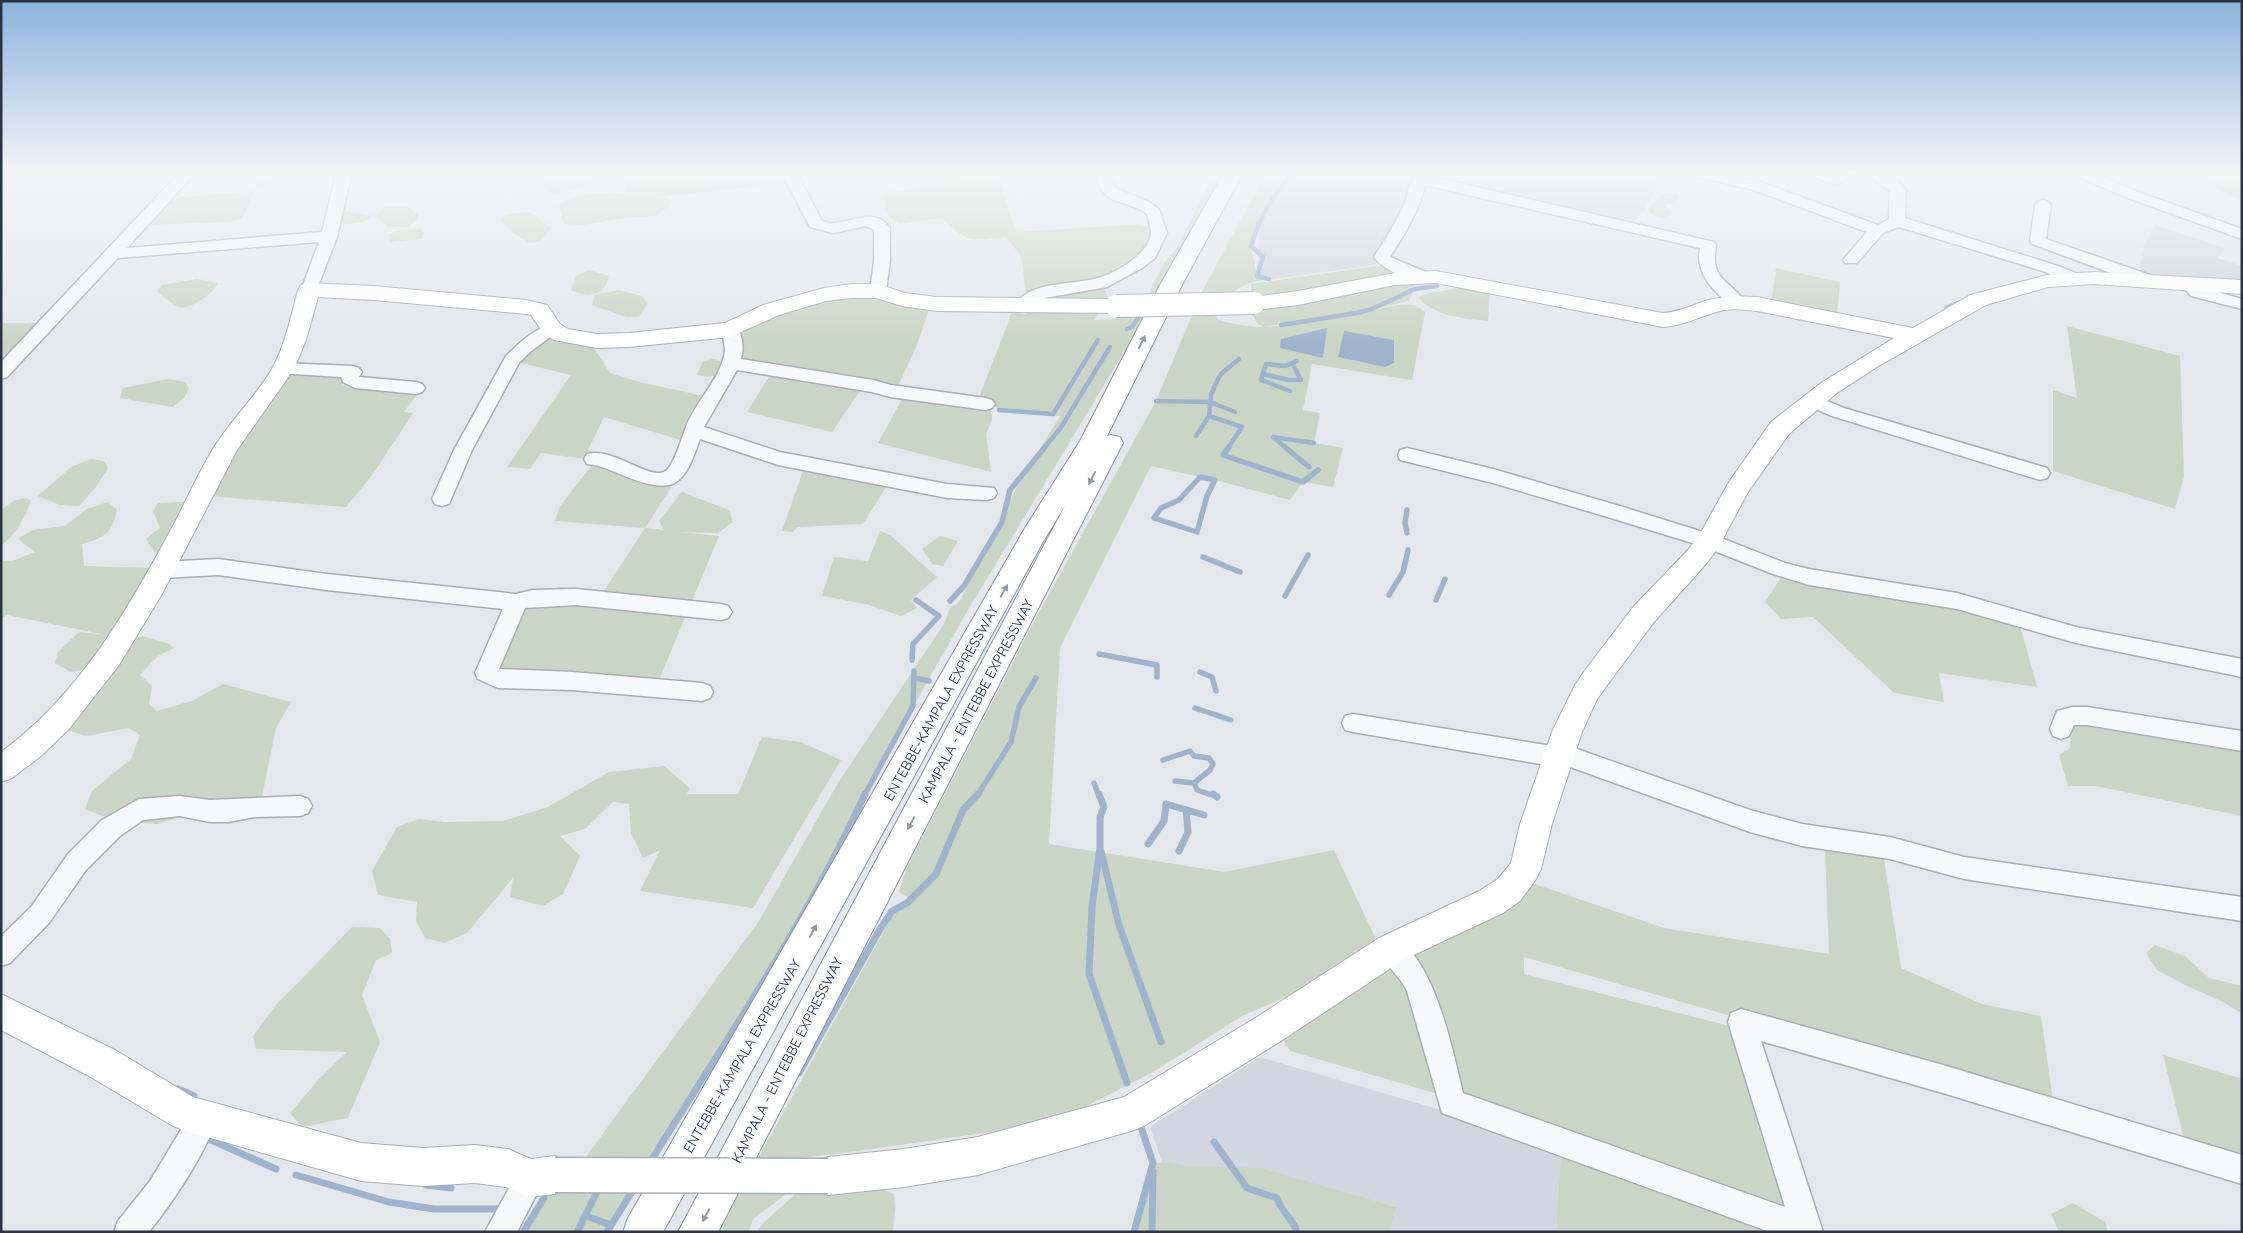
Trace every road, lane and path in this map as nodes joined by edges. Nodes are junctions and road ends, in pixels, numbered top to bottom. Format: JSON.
{"nodes":[{"id":1,"x":138,"y":229,"type":"edge"},
{"id":2,"x":331,"y":229,"type":"edge"},
{"id":3,"x":822,"y":229,"type":"edge"},
{"id":4,"x":837,"y":229,"type":"edge"},
{"id":5,"x":882,"y":229,"type":"edge"},
{"id":6,"x":1158,"y":229,"type":"edge"},
{"id":7,"x":1208,"y":229,"type":"edge"},
{"id":8,"x":1219,"y":229,"type":"edge"},
{"id":9,"x":1400,"y":229,"type":"edge"},
{"id":10,"x":1635,"y":229,"type":"edge"},
{"id":11,"x":1874,"y":229,"type":"edge"},
{"id":12,"x":1882,"y":229,"type":"edge"},
{"id":13,"x":1922,"y":229,"type":"edge"},
{"id":14,"x":2039,"y":229,"type":"edge"},
{"id":15,"x":2227,"y":229,"type":"edge"},
{"id":16,"x":1878,"y":230,"type":"junction"},
{"id":17,"x":2242,"y":234,"type":"edge"},
{"id":18,"x":329,"y":237,"type":"junction"},
{"id":19,"x":116,"y":253,"type":"junction"},
{"id":20,"x":1851,"y":260,"type":"dead end"},
{"id":21,"x":1422,"y":277,"type":"junction"},
{"id":22,"x":2072,"y":278,"type":"junction"},
{"id":23,"x":2147,"y":280,"type":"junction"},
{"id":24,"x":2188,"y":284,"type":"junction"},
{"id":25,"x":2242,"y":287,"type":"edge"},
{"id":26,"x":309,"y":290,"type":"junction"},
{"id":27,"x":878,"y":291,"type":"junction"},
{"id":28,"x":1737,"y":302,"type":"junction"},
{"id":29,"x":2242,"y":304,"type":"edge"},
{"id":30,"x":1022,"y":306,"type":"junction"},
{"id":31,"x":552,"y":329,"type":"junction"},
{"id":32,"x":730,"y":330,"type":"junction"},
{"id":33,"x":1914,"y":336,"type":"junction"},
{"id":34,"x":730,"y":363,"type":"junction"},
{"id":35,"x":282,"y":369,"type":"junction"},
{"id":36,"x":1,"y":373,"type":"edge"},
{"id":37,"x":416,"y":388,"type":"dead end"},
{"id":38,"x":1812,"y":401,"type":"junction"},
{"id":39,"x":986,"y":404,"type":"dead end"},
{"id":40,"x":694,"y":430,"type":"junction"},
{"id":41,"x":1407,"y":456,"type":"dead end"},
{"id":42,"x":594,"y":459,"type":"dead end"},
{"id":43,"x":2040,"y":473,"type":"dead end"},
{"id":44,"x":987,"y":493,"type":"dead end"},
{"id":45,"x":442,"y":499,"type":"dead end"},
{"id":46,"x":1709,"y":540,"type":"junction"},
{"id":47,"x":162,"y":570,"type":"junction"},
{"id":48,"x":516,"y":602,"type":"junction"},
{"id":49,"x":721,"y":612,"type":"dead end"},
{"id":50,"x":2242,"y":668,"type":"edge"},
{"id":51,"x":702,"y":692,"type":"dead end"},
{"id":52,"x":1352,"y":722,"type":"dead end"},
{"id":53,"x":2061,"y":729,"type":"dead end"},
{"id":54,"x":2242,"y":741,"type":"edge"},
{"id":55,"x":1559,"y":755,"type":"junction"},
{"id":56,"x":1,"y":769,"type":"edge"},
{"id":57,"x":300,"y":806,"type":"dead end"},
{"id":58,"x":2242,"y":909,"type":"edge"},
{"id":59,"x":1391,"y":949,"type":"junction"},
{"id":60,"x":1,"y":954,"type":"edge"},
{"id":61,"x":1,"y":1012,"type":"edge"},
{"id":62,"x":204,"y":1118,"type":"junction"},
{"id":63,"x":2242,"y":1170,"type":"edge"},
{"id":64,"x":542,"y":1176,"type":"junction"},
{"id":65,"x":1808,"y":1231,"type":"edge"},
{"id":66,"x":129,"y":1232,"type":"edge"},
{"id":67,"x":500,"y":1232,"type":"edge"},
{"id":68,"x":642,"y":1232,"type":"edge"},
{"id":69,"x":697,"y":1232,"type":"edge"}],
"edges":[{"from":1,"to":19,"type":"street"},
{"from":2,"to":18,"type":"street"},
{"from":3,"to":4,"type":"street"},
{"from":5,"to":27,"type":"street"},
{"from":6,"to":30,"type":"street"},
{"from":68,"to":7,"type":"main road","name":"ENTEBBE-KAMPALA EXPRESSWAY","one_way":true},
{"from":8,"to":69,"type":"main road","name":"KAMPALA - ENTEBBE EXPRESSWAY","one_way":true},
{"from":9,"to":21,"type":"street"},
{"from":10,"to":28,"type":"street"},
{"from":11,"to":16,"type":"street"},
{"from":12,"to":16,"type":"street"},
{"from":13,"to":22,"type":"street"},
{"from":14,"to":23,"type":"street"},
{"from":15,"to":17,"type":"street"},
{"from":16,"to":20,"type":"street"},
{"from":18,"to":19,"type":"street"},
{"from":18,"to":26,"type":"street"},
{"from":19,"to":36,"type":"street"},
{"from":21,"to":28,"type":"main road"},
{"from":21,"to":30,"type":"main road","bridge":true},
{"from":22,"to":23,"type":"main road"},
{"from":22,"to":33,"type":"main road"},
{"from":23,"to":24,"type":"main road"},
{"from":24,"to":25,"type":"main road"},
{"from":24,"to":29,"type":"street"},
{"from":26,"to":31,"type":"main road"},
{"from":26,"to":35,"type":"main road"},
{"from":27,"to":30,"type":"main road"},
{"from":27,"to":32,"type":"main road"},
{"from":28,"to":33,"type":"main road"},
{"from":31,"to":32,"type":"main road"},
{"from":31,"to":45,"type":"street"},
{"from":32,"to":34,"type":"street"},
{"from":33,"to":38,"type":"main road"},
{"from":34,"to":39,"type":"street"},
{"from":34,"to":40,"type":"street"},
{"from":35,"to":37,"type":"street"},
{"from":35,"to":47,"type":"main road"},
{"from":38,"to":43,"type":"street"},
{"from":38,"to":46,"type":"main road"},
{"from":40,"to":42,"type":"street"},
{"from":40,"to":44,"type":"street"},
{"from":41,"to":46,"type":"street"},
{"from":46,"to":50,"type":"street"},
{"from":46,"to":55,"type":"main road"},
{"from":47,"to":48,"type":"street"},
{"from":47,"to":56,"type":"main road"},
{"from":48,"to":49,"type":"street"},
{"from":48,"to":51,"type":"street"},
{"from":52,"to":55,"type":"street"},
{"from":53,"to":54,"type":"street"},
{"from":55,"to":58,"type":"street"},
{"from":55,"to":59,"type":"main road"},
{"from":57,"to":60,"type":"street"},
{"from":59,"to":64,"type":"main road","bridge":true},
{"from":59,"to":65,"type":"street"},
{"from":61,"to":62,"type":"main road"},
{"from":62,"to":64,"type":"main road"},
{"from":62,"to":66,"type":"street"},
{"from":63,"to":65,"type":"street"},
{"from":64,"to":67,"type":"street"}]}
